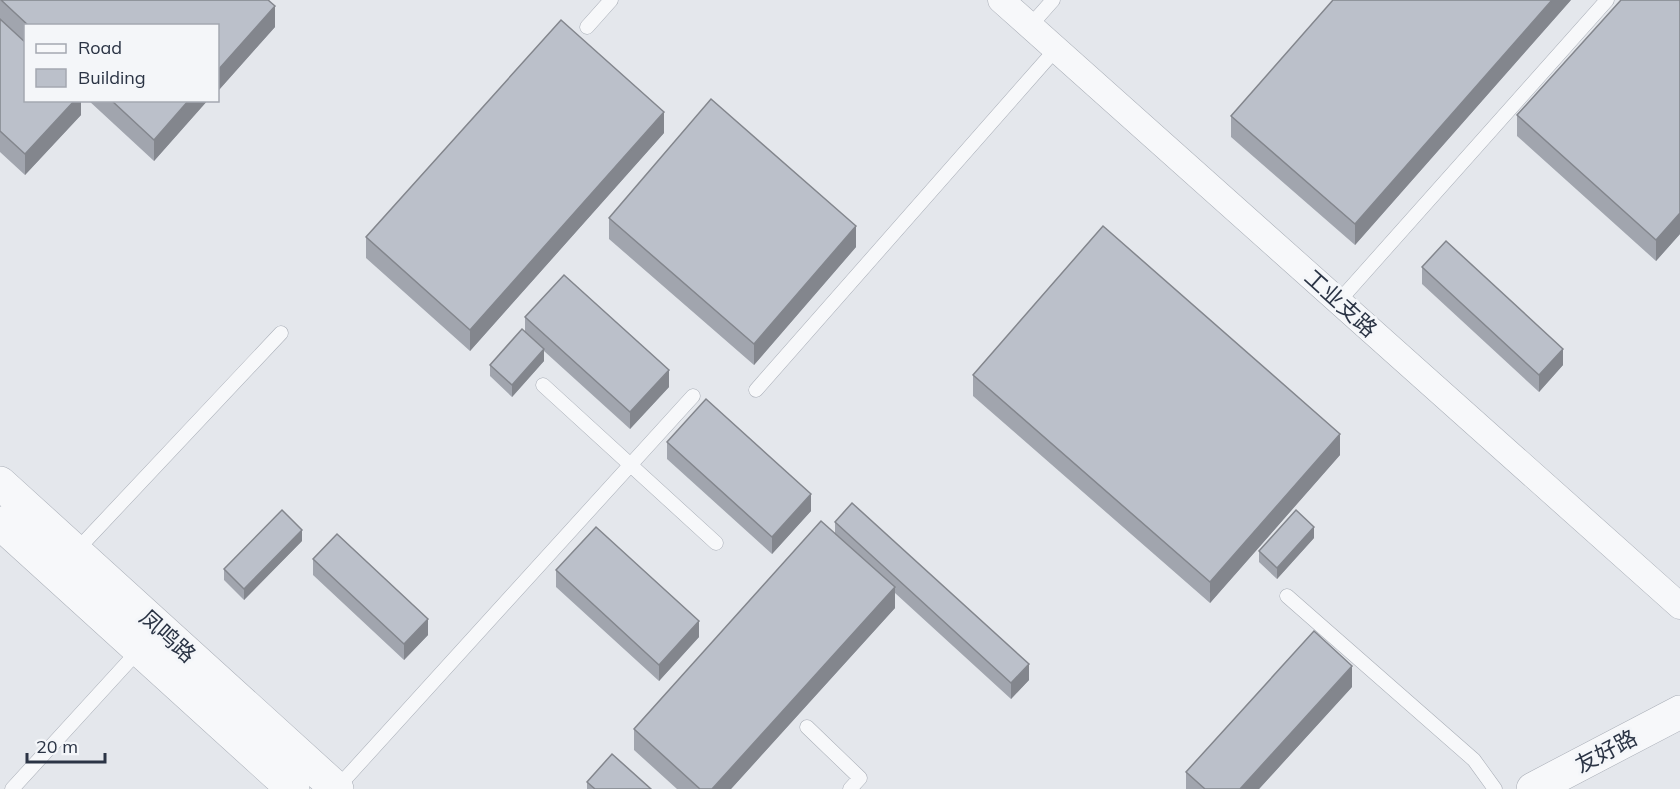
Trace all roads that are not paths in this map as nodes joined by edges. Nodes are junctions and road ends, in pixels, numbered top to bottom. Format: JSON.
{"nodes":[{"id":1,"x":612,"y":0,"type":"edge"},
{"id":2,"x":1001,"y":0,"type":"edge"},
{"id":3,"x":1053,"y":0,"type":"edge"},
{"id":4,"x":1606,"y":0,"type":"edge"},
{"id":5,"x":1030,"y":26,"type":"junction"},
{"id":6,"x":586,"y":27,"type":"dead end"},
{"id":7,"x":1056,"y":49,"type":"junction"},
{"id":8,"x":1339,"y":302,"type":"junction"},
{"id":9,"x":280,"y":333,"type":"dead end"},
{"id":10,"x":543,"y":386,"type":"dead end"},
{"id":11,"x":756,"y":390,"type":"dead end"},
{"id":12,"x":693,"y":396,"type":"dead end"},
{"id":13,"x":630,"y":465,"type":"junction"},
{"id":14,"x":0,"y":483,"type":"edge"},
{"id":15,"x":0,"y":523,"type":"edge"},
{"id":16,"x":716,"y":543,"type":"dead end"},
{"id":17,"x":75,"y":552,"type":"junction"},
{"id":18,"x":1287,"y":596,"type":"dead end"},
{"id":19,"x":1680,"y":606,"type":"edge"},
{"id":20,"x":139,"y":650,"type":"junction"},
{"id":21,"x":1680,"y":712,"type":"edge"},
{"id":22,"x":807,"y":727,"type":"dead end"},
{"id":23,"x":12,"y":789,"type":"edge"},
{"id":24,"x":293,"y":789,"type":"edge"},
{"id":25,"x":337,"y":789,"type":"edge"},
{"id":26,"x":850,"y":789,"type":"edge"},
{"id":27,"x":1495,"y":789,"type":"edge"},
{"id":28,"x":1533,"y":789,"type":"edge"}],
"edges":[{"from":1,"to":6,"type":"lane"},
{"from":2,"to":5,"type":"street","name":"工业支路"},
{"from":3,"to":5,"type":"lane"},
{"from":4,"to":8,"type":"lane"},
{"from":5,"to":7,"type":"street","name":"工业支路"},
{"from":7,"to":8,"type":"street","name":"工业支路"},
{"from":7,"to":11,"type":"lane"},
{"from":8,"to":19,"type":"street","name":"工业支路"},
{"from":9,"to":17,"type":"lane"},
{"from":10,"to":13,"type":"lane"},
{"from":12,"to":13,"type":"lane"},
{"from":13,"to":16,"type":"lane"},
{"from":13,"to":25,"type":"lane"},
{"from":14,"to":17,"type":"street","name":"凤鸣路"},
{"from":15,"to":20,"type":"street","name":"凤鸣路"},
{"from":17,"to":25,"type":"street","name":"凤鸣路"},
{"from":18,"to":27,"type":"lane"},
{"from":20,"to":23,"type":"lane"},
{"from":20,"to":24,"type":"street","name":"凤鸣路"},
{"from":21,"to":28,"type":"street","name":"友好路"},
{"from":22,"to":26,"type":"lane"}]}
